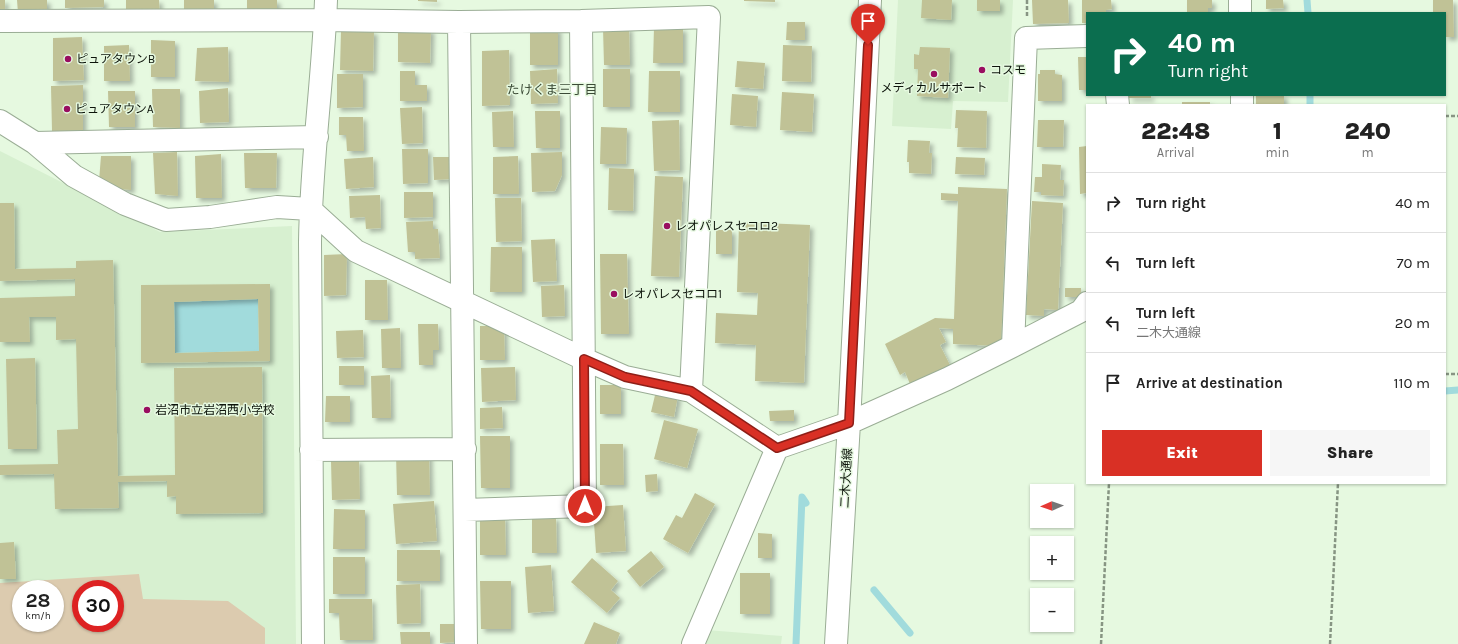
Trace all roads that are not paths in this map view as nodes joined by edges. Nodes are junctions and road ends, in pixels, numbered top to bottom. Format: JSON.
{"nodes":[{"id":1,"x":870,"y":0,"type":"edge"},
{"id":2,"x":1240,"y":0,"type":"edge"},
{"id":3,"x":325,"y":10,"type":"edge"},
{"id":4,"x":1240,"y":12,"type":"edge"},
{"id":5,"x":0,"y":21,"type":"edge"},
{"id":6,"x":581,"y":21,"type":"junction"},
{"id":7,"x":459,"y":22,"type":"junction"},
{"id":8,"x":1086,"y":36,"type":"edge"},
{"id":9,"x":0,"y":121,"type":"edge"},
{"id":10,"x":317,"y":137,"type":"junction"},
{"id":11,"x":35,"y":143,"type":"junction"},
{"id":12,"x":310,"y":209,"type":"junction"},
{"id":13,"x":462,"y":300,"type":"junction"},
{"id":14,"x":1086,"y":304,"type":"edge"},
{"id":15,"x":1014,"y":346,"type":"junction"},
{"id":16,"x":584,"y":359,"type":"junction"},
{"id":17,"x":691,"y":391,"type":"junction"},
{"id":18,"x":849,"y":423,"type":"junction"},
{"id":19,"x":777,"y":448,"type":"junction"},
{"id":20,"x":465,"y":449,"type":"junction"},
{"id":21,"x":311,"y":450,"type":"junction"},
{"id":22,"x":465,"y":510,"type":"junction"},
{"id":23,"x":313,"y":644,"type":"edge"},
{"id":24,"x":466,"y":644,"type":"edge"},
{"id":25,"x":692,"y":644,"type":"edge"},
{"id":26,"x":836,"y":644,"type":"edge"}],
"edges":[{"from":1,"to":18,"type":"street","name":"二木大通線"},
{"from":2,"to":4,"type":"street"},
{"from":3,"to":5,"type":"street"},
{"from":3,"to":7,"type":"street"},
{"from":3,"to":10,"type":"street"},
{"from":6,"to":7,"type":"street"},
{"from":6,"to":16,"type":"street"},
{"from":6,"to":17,"type":"street"},
{"from":7,"to":13,"type":"street"},
{"from":8,"to":15,"type":"street"},
{"from":9,"to":11,"type":"street"},
{"from":10,"to":11,"type":"street"},
{"from":10,"to":12,"type":"street"},
{"from":11,"to":12,"type":"street"},
{"from":12,"to":13,"type":"street"},
{"from":12,"to":21,"type":"street"},
{"from":13,"to":16,"type":"street"},
{"from":13,"to":20,"type":"street"},
{"from":14,"to":15,"type":"street"},
{"from":15,"to":18,"type":"street"},
{"from":16,"to":17,"type":"street"},
{"from":16,"to":22,"type":"street"},
{"from":17,"to":19,"type":"street"},
{"from":18,"to":19,"type":"street"},
{"from":18,"to":26,"type":"street","name":"二木大通線"},
{"from":19,"to":25,"type":"street"},
{"from":20,"to":21,"type":"street"},
{"from":20,"to":22,"type":"street"},
{"from":21,"to":23,"type":"street"},
{"from":22,"to":24,"type":"street"}]}
